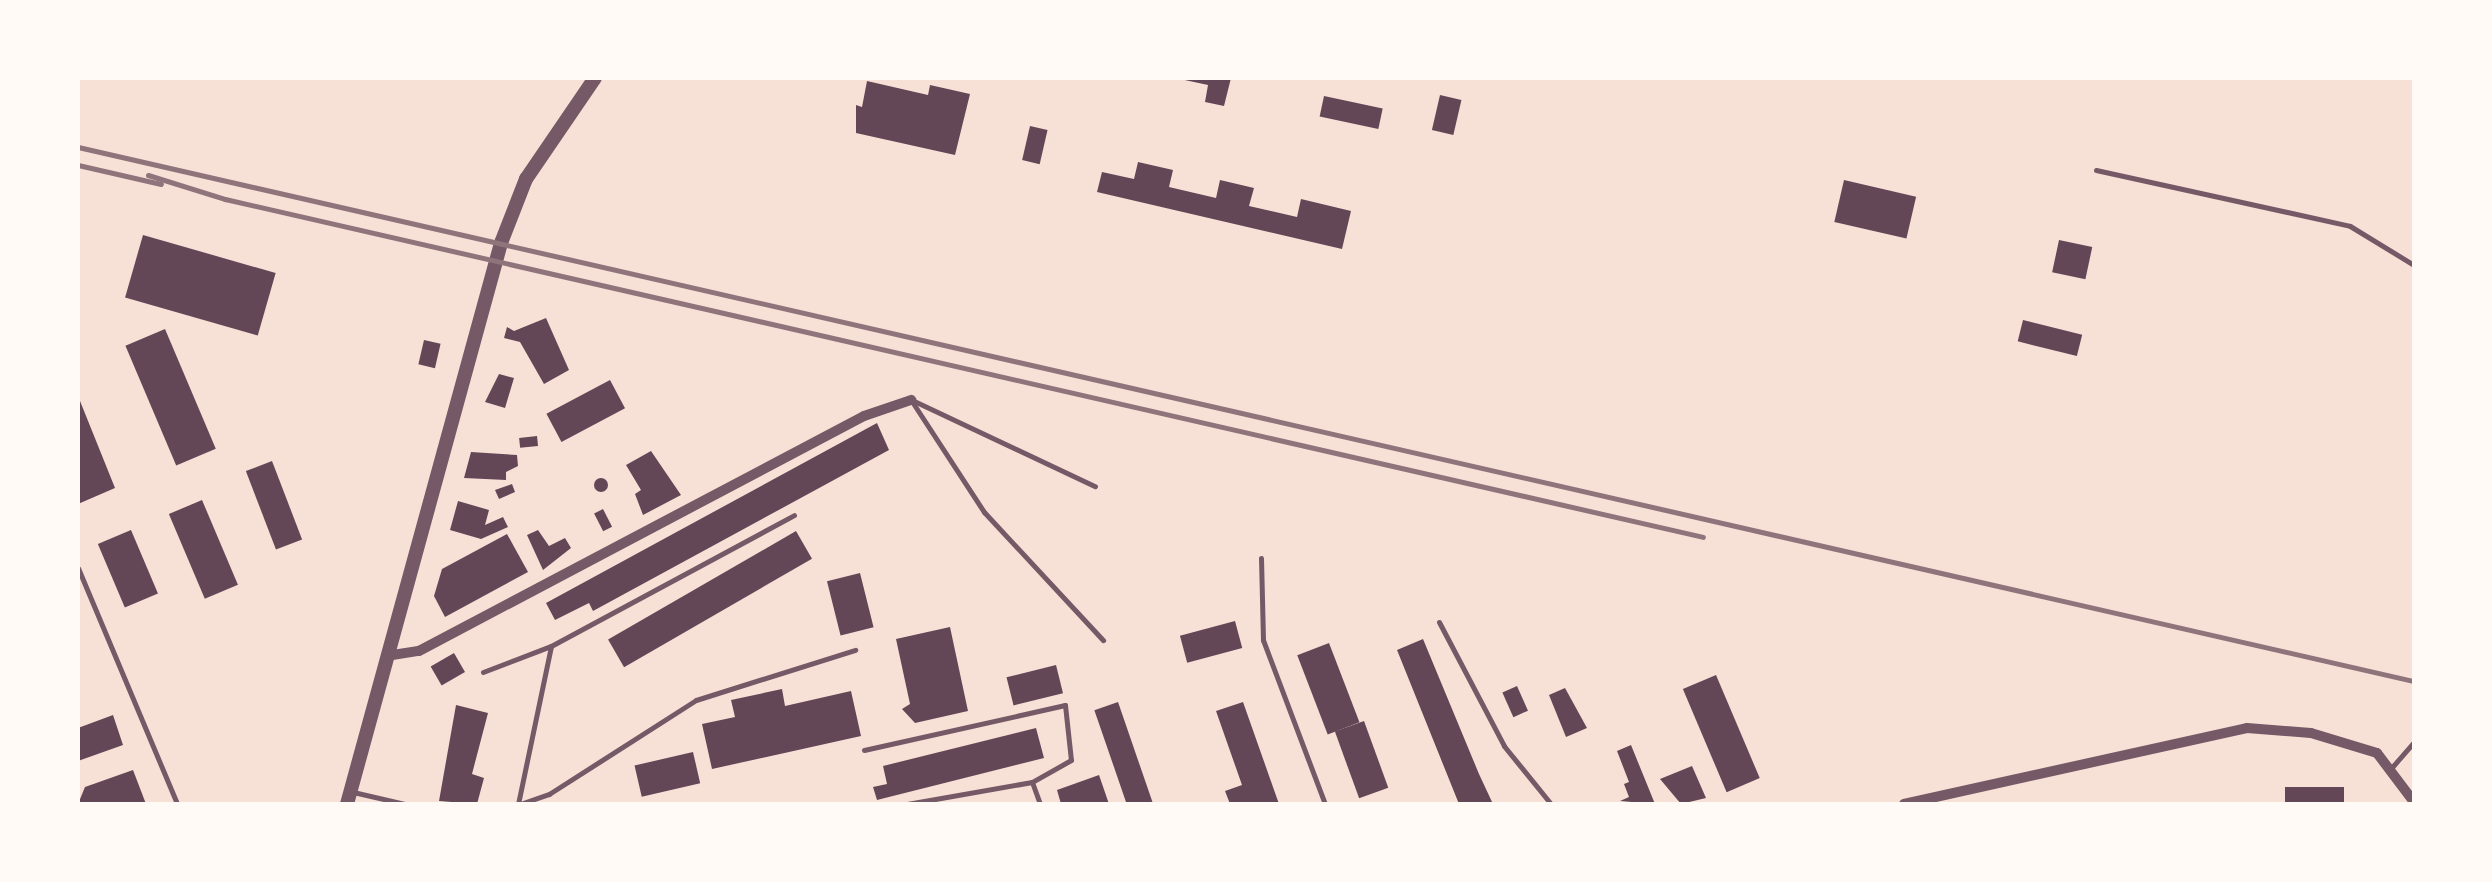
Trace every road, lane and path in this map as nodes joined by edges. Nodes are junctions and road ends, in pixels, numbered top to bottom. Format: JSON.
{"nodes":[{"id":1,"x":594,"y":78,"type":"edge"},
{"id":2,"x":2096,"y":170,"type":"dead end"},
{"id":3,"x":2414,"y":264,"type":"edge"},
{"id":4,"x":911,"y":400,"type":"junction"},
{"id":5,"x":1094,"y":486,"type":"dead end"},
{"id":6,"x":794,"y":515,"type":"dead end"},
{"id":7,"x":1261,"y":558,"type":"dead end"},
{"id":8,"x":78,"y":568,"type":"edge"},
{"id":9,"x":1439,"y":622,"type":"dead end"},
{"id":10,"x":1103,"y":640,"type":"dead end"},
{"id":11,"x":551,"y":646,"type":"junction"},
{"id":12,"x":855,"y":650,"type":"dead end"},
{"id":13,"x":386,"y":656,"type":"junction"},
{"id":14,"x":483,"y":672,"type":"dead end"},
{"id":15,"x":2414,"y":742,"type":"edge"},
{"id":16,"x":864,"y":750,"type":"dead end"},
{"id":17,"x":2391,"y":763,"type":"junction"},
{"id":18,"x":1032,"y":782,"type":"junction"},
{"id":19,"x":349,"y":798,"type":"edge"},
{"id":20,"x":2414,"y":802,"type":"edge"},
{"id":21,"x":920,"y":803,"type":"edge"},
{"id":22,"x":177,"y":804,"type":"edge"},
{"id":23,"x":405,"y":804,"type":"edge"},
{"id":24,"x":519,"y":804,"type":"edge"},
{"id":25,"x":907,"y":804,"type":"edge"},
{"id":26,"x":1040,"y":804,"type":"edge"},
{"id":27,"x":1325,"y":804,"type":"edge"},
{"id":28,"x":1550,"y":804,"type":"edge"},
{"id":29,"x":1904,"y":804,"type":"edge"}],
"edges":[{"from":1,"to":13,"type":"street"},
{"from":2,"to":3,"type":"lane"},
{"from":4,"to":5,"type":"lane"},
{"from":4,"to":10,"type":"lane"},
{"from":4,"to":13,"type":"street"},
{"from":6,"to":11,"type":"lane"},
{"from":7,"to":27,"type":"lane"},
{"from":8,"to":22,"type":"lane"},
{"from":9,"to":28,"type":"lane"},
{"from":11,"to":14,"type":"lane"},
{"from":11,"to":24,"type":"lane"},
{"from":12,"to":24,"type":"lane"},
{"from":13,"to":19,"type":"street"},
{"from":15,"to":17,"type":"lane"},
{"from":16,"to":18,"type":"lane"},
{"from":17,"to":20,"type":"street"},
{"from":17,"to":29,"type":"street"},
{"from":18,"to":21,"type":"lane"},
{"from":18,"to":26,"type":"lane"},
{"from":19,"to":23,"type":"lane"},
{"from":21,"to":25,"type":"lane"}]}
